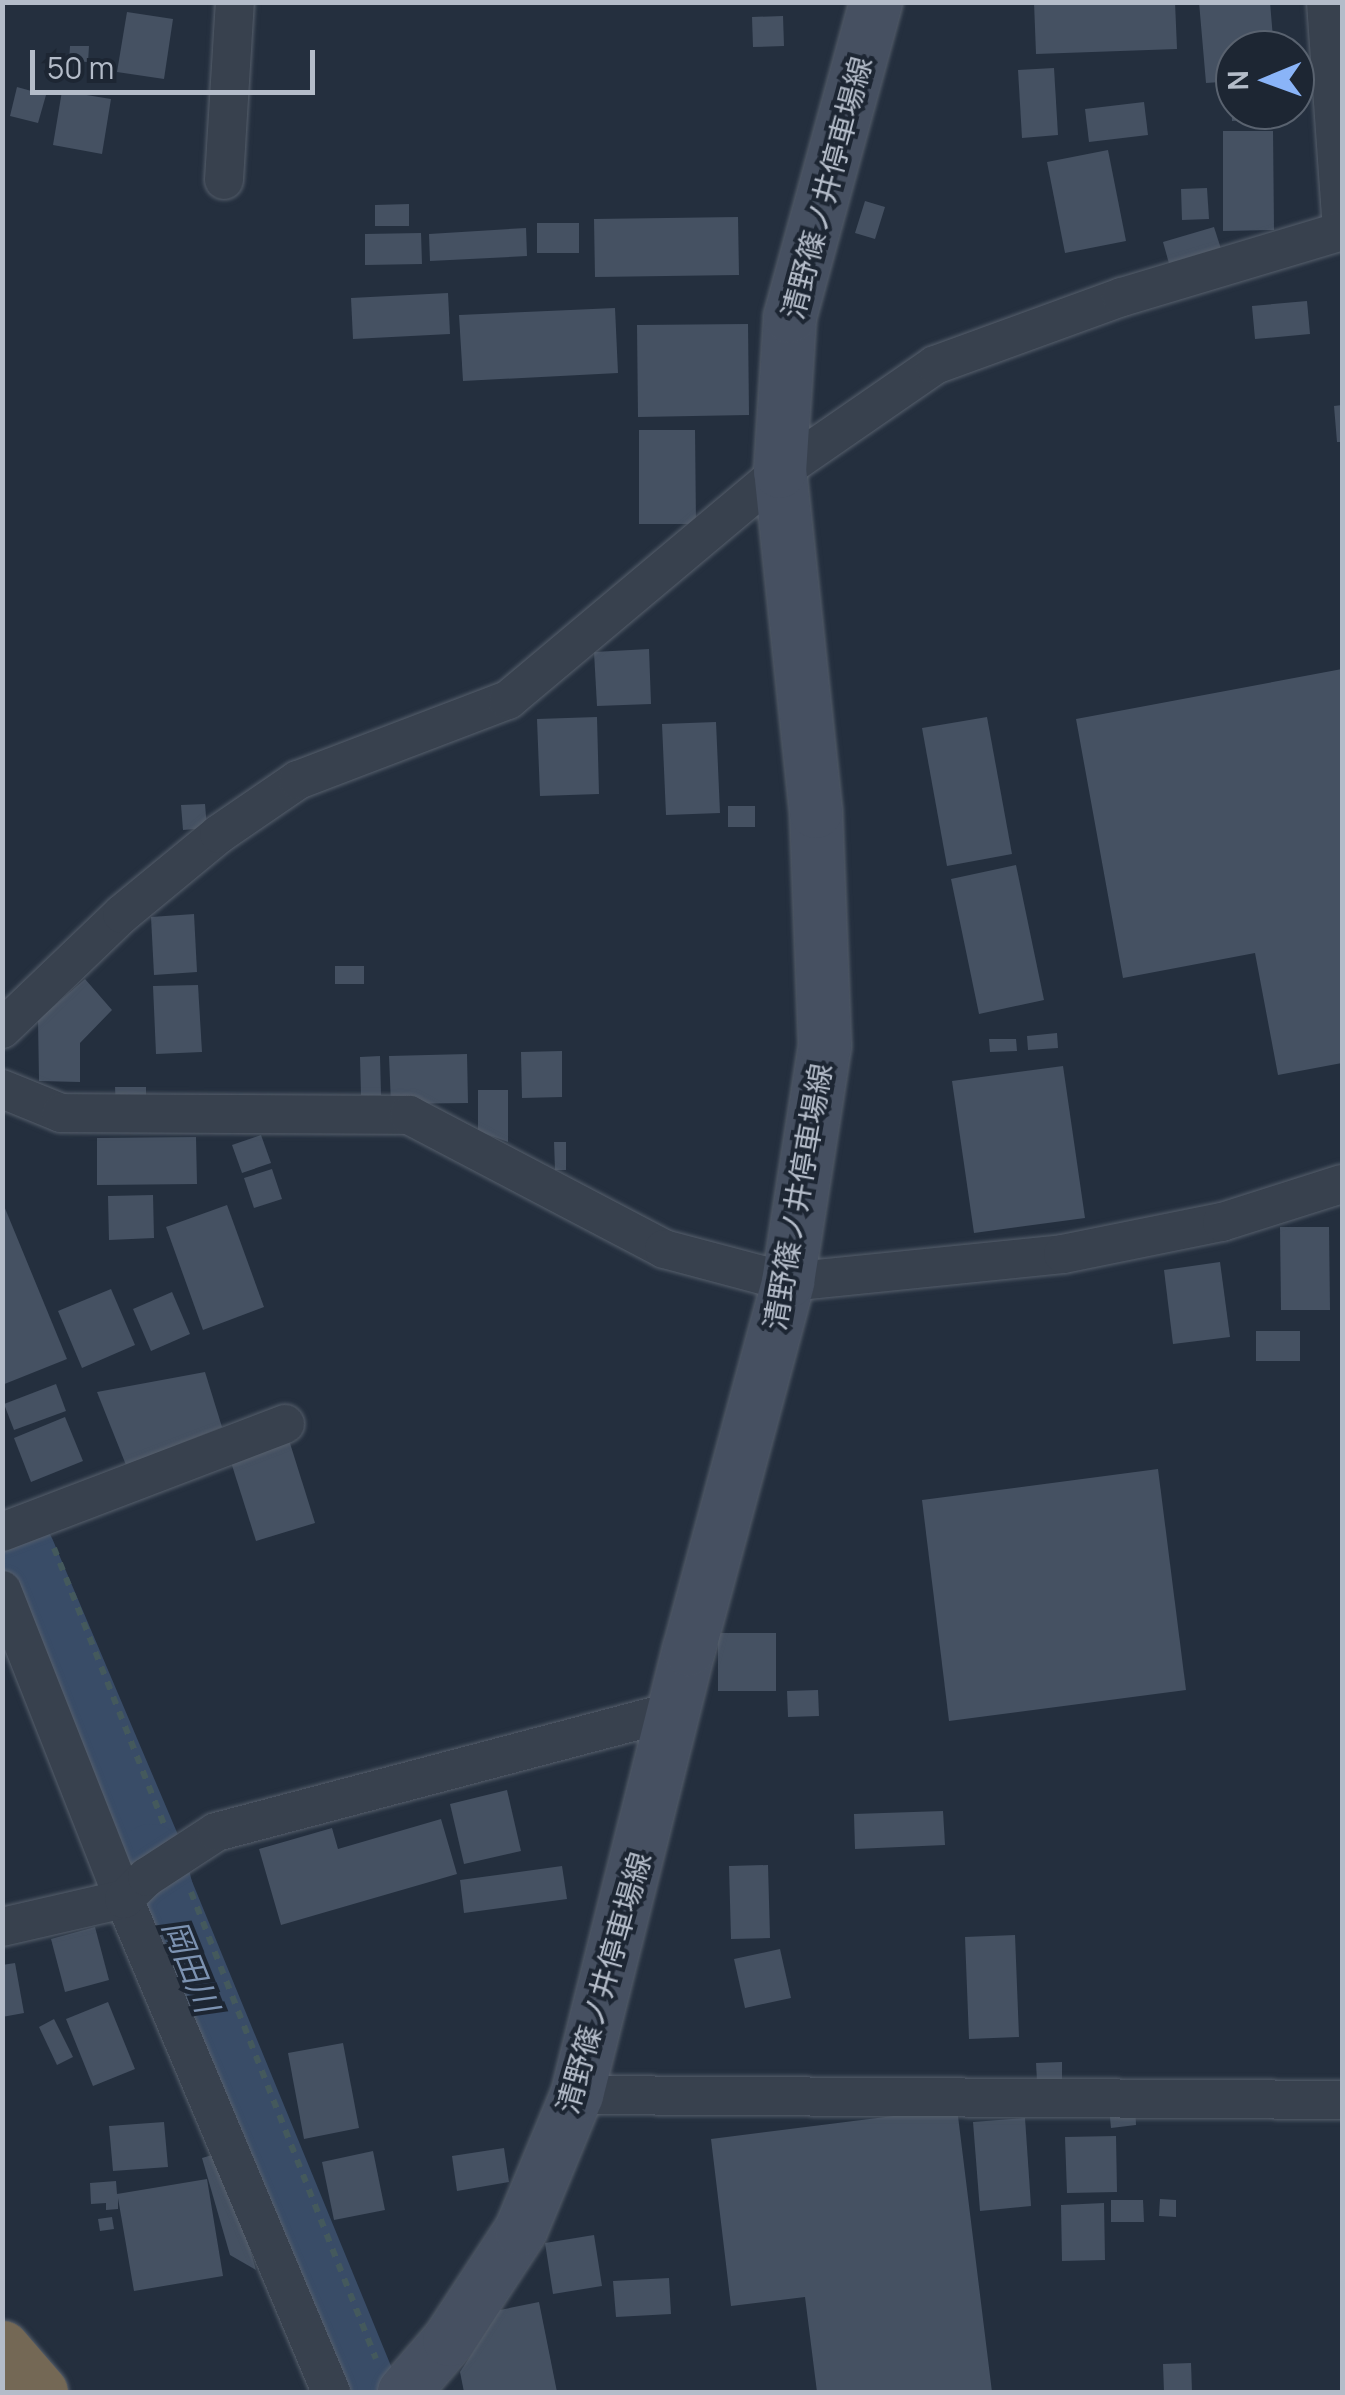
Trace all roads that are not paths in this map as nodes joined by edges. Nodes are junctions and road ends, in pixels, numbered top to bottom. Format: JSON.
{"nodes":[{"id":1,"x":235,"y":2,"type":"edge"},
{"id":2,"x":876,"y":2,"type":"edge"},
{"id":3,"x":1326,"y":2,"type":"edge"},
{"id":4,"x":224,"y":180,"type":"dead end"},
{"id":5,"x":1342,"y":231,"type":"edge"},
{"id":6,"x":780,"y":472,"type":"junction"},
{"id":7,"x":2,"y":1029,"type":"edge"},
{"id":8,"x":2,"y":1089,"type":"edge"},
{"id":9,"x":1342,"y":1184,"type":"edge"},
{"id":10,"x":788,"y":1282,"type":"junction"},
{"id":11,"x":285,"y":1424,"type":"dead end"},
{"id":12,"x":2,"y":1532,"type":"edge"},
{"id":13,"x":2,"y":1590,"type":"edge"},
{"id":14,"x":677,"y":1710,"type":"junction"},
{"id":15,"x":154,"y":1874,"type":"junction"},
{"id":16,"x":2,"y":1927,"type":"edge"},
{"id":17,"x":577,"y":2095,"type":"junction"},
{"id":18,"x":1342,"y":2100,"type":"edge"},
{"id":19,"x":2,"y":2348,"type":"edge"},
{"id":20,"x":393,"y":2383,"type":"edge"},
{"id":21,"x":40,"y":2392,"type":"edge"},
{"id":22,"x":331,"y":2392,"type":"edge"}],
"edges":[{"from":1,"to":4,"type":"street"},
{"from":2,"to":6,"type":"main road","name":"清野篠ノ井停車場線"},
{"from":3,"to":5,"type":"street"},
{"from":5,"to":6,"type":"street"},
{"from":6,"to":7,"type":"street"},
{"from":6,"to":10,"type":"main road","name":"清野篠ノ井停車場線"},
{"from":8,"to":10,"type":"street"},
{"from":9,"to":10,"type":"street"},
{"from":10,"to":14,"type":"main road","name":"清野篠ノ井停車場線"},
{"from":11,"to":12,"type":"street"},
{"from":13,"to":15,"type":"street"},
{"from":14,"to":15,"type":"street"},
{"from":14,"to":17,"type":"main road","name":"清野篠ノ井停車場線"},
{"from":15,"to":16,"type":"street"},
{"from":15,"to":22,"type":"street"},
{"from":17,"to":18,"type":"street"},
{"from":17,"to":20,"type":"main road","name":"清野篠ノ井停車場線"},
{"from":19,"to":21,"type":"highway"}]}
